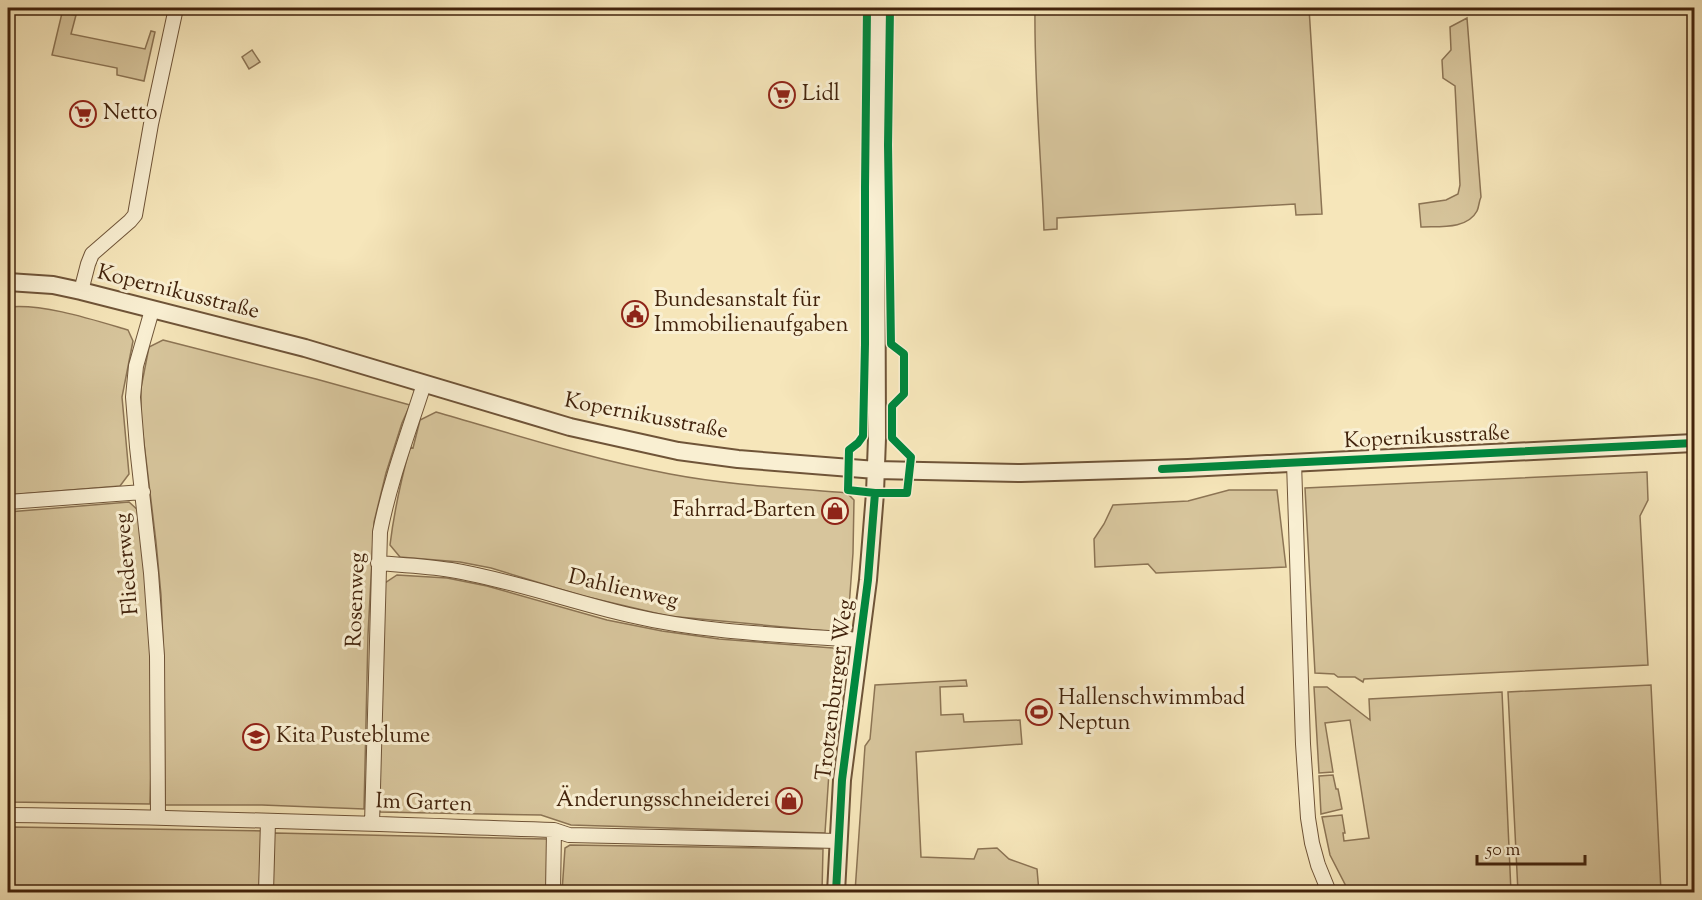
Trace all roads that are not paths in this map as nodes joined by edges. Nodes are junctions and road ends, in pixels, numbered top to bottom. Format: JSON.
{"nodes":[{"id":1,"x":176,"y":8,"type":"edge"},
{"id":2,"x":878,"y":8,"type":"edge"},
{"id":3,"x":8,"y":282,"type":"edge"},
{"id":4,"x":81,"y":291,"type":"junction"},
{"id":5,"x":152,"y":310,"type":"junction"},
{"id":6,"x":424,"y":384,"type":"junction"},
{"id":7,"x":1695,"y":443,"type":"edge"},
{"id":8,"x":1294,"y":462,"type":"junction"},
{"id":9,"x":876,"y":470,"type":"junction"},
{"id":10,"x":143,"y":492,"type":"junction"},
{"id":11,"x":8,"y":502,"type":"edge"},
{"id":12,"x":378,"y":563,"type":"junction"},
{"id":13,"x":861,"y":640,"type":"junction"},
{"id":14,"x":8,"y":815,"type":"edge"},
{"id":15,"x":158,"y":817,"type":"junction"},
{"id":16,"x":268,"y":821,"type":"junction"},
{"id":17,"x":372,"y":824,"type":"junction"},
{"id":18,"x":554,"y":830,"type":"junction"},
{"id":19,"x":838,"y":841,"type":"junction"},
{"id":20,"x":266,"y":892,"type":"edge"},
{"id":21,"x":553,"y":892,"type":"edge"},
{"id":22,"x":836,"y":892,"type":"edge"},
{"id":23,"x":1329,"y":892,"type":"edge"}],
"edges":[{"from":1,"to":4,"type":"street"},
{"from":2,"to":9,"type":"street","name":"Trotzenburger Weg"},
{"from":3,"to":4,"type":"street","name":"Kopernikusstraße"},
{"from":4,"to":5,"type":"street","name":"Kopernikusstraße"},
{"from":5,"to":6,"type":"street","name":"Kopernikusstraße"},
{"from":5,"to":10,"type":"street","name":"Fliederweg"},
{"from":6,"to":9,"type":"street","name":"Kopernikusstraße"},
{"from":6,"to":12,"type":"street","name":"Rosenweg"},
{"from":7,"to":8,"type":"street","name":"Kopernikusstraße"},
{"from":8,"to":9,"type":"street","name":"Kopernikusstraße"},
{"from":8,"to":23,"type":"street"},
{"from":9,"to":13,"type":"street","name":"Trotzenburger Weg"},
{"from":10,"to":11,"type":"street"},
{"from":10,"to":15,"type":"street","name":"Fliederweg"},
{"from":12,"to":13,"type":"street","name":"Dahlienweg"},
{"from":12,"to":17,"type":"street","name":"Rosenweg"},
{"from":13,"to":19,"type":"street","name":"Trotzenburger Weg"},
{"from":14,"to":15,"type":"street","name":"Im Garten"},
{"from":15,"to":16,"type":"street","name":"Im Garten"},
{"from":16,"to":17,"type":"street","name":"Im Garten"},
{"from":16,"to":20,"type":"street"},
{"from":17,"to":18,"type":"street","name":"Im Garten"},
{"from":18,"to":19,"type":"street","name":"Im Garten"},
{"from":18,"to":21,"type":"street"},
{"from":19,"to":22,"type":"street","name":"Trotzenburger Weg"}]}
